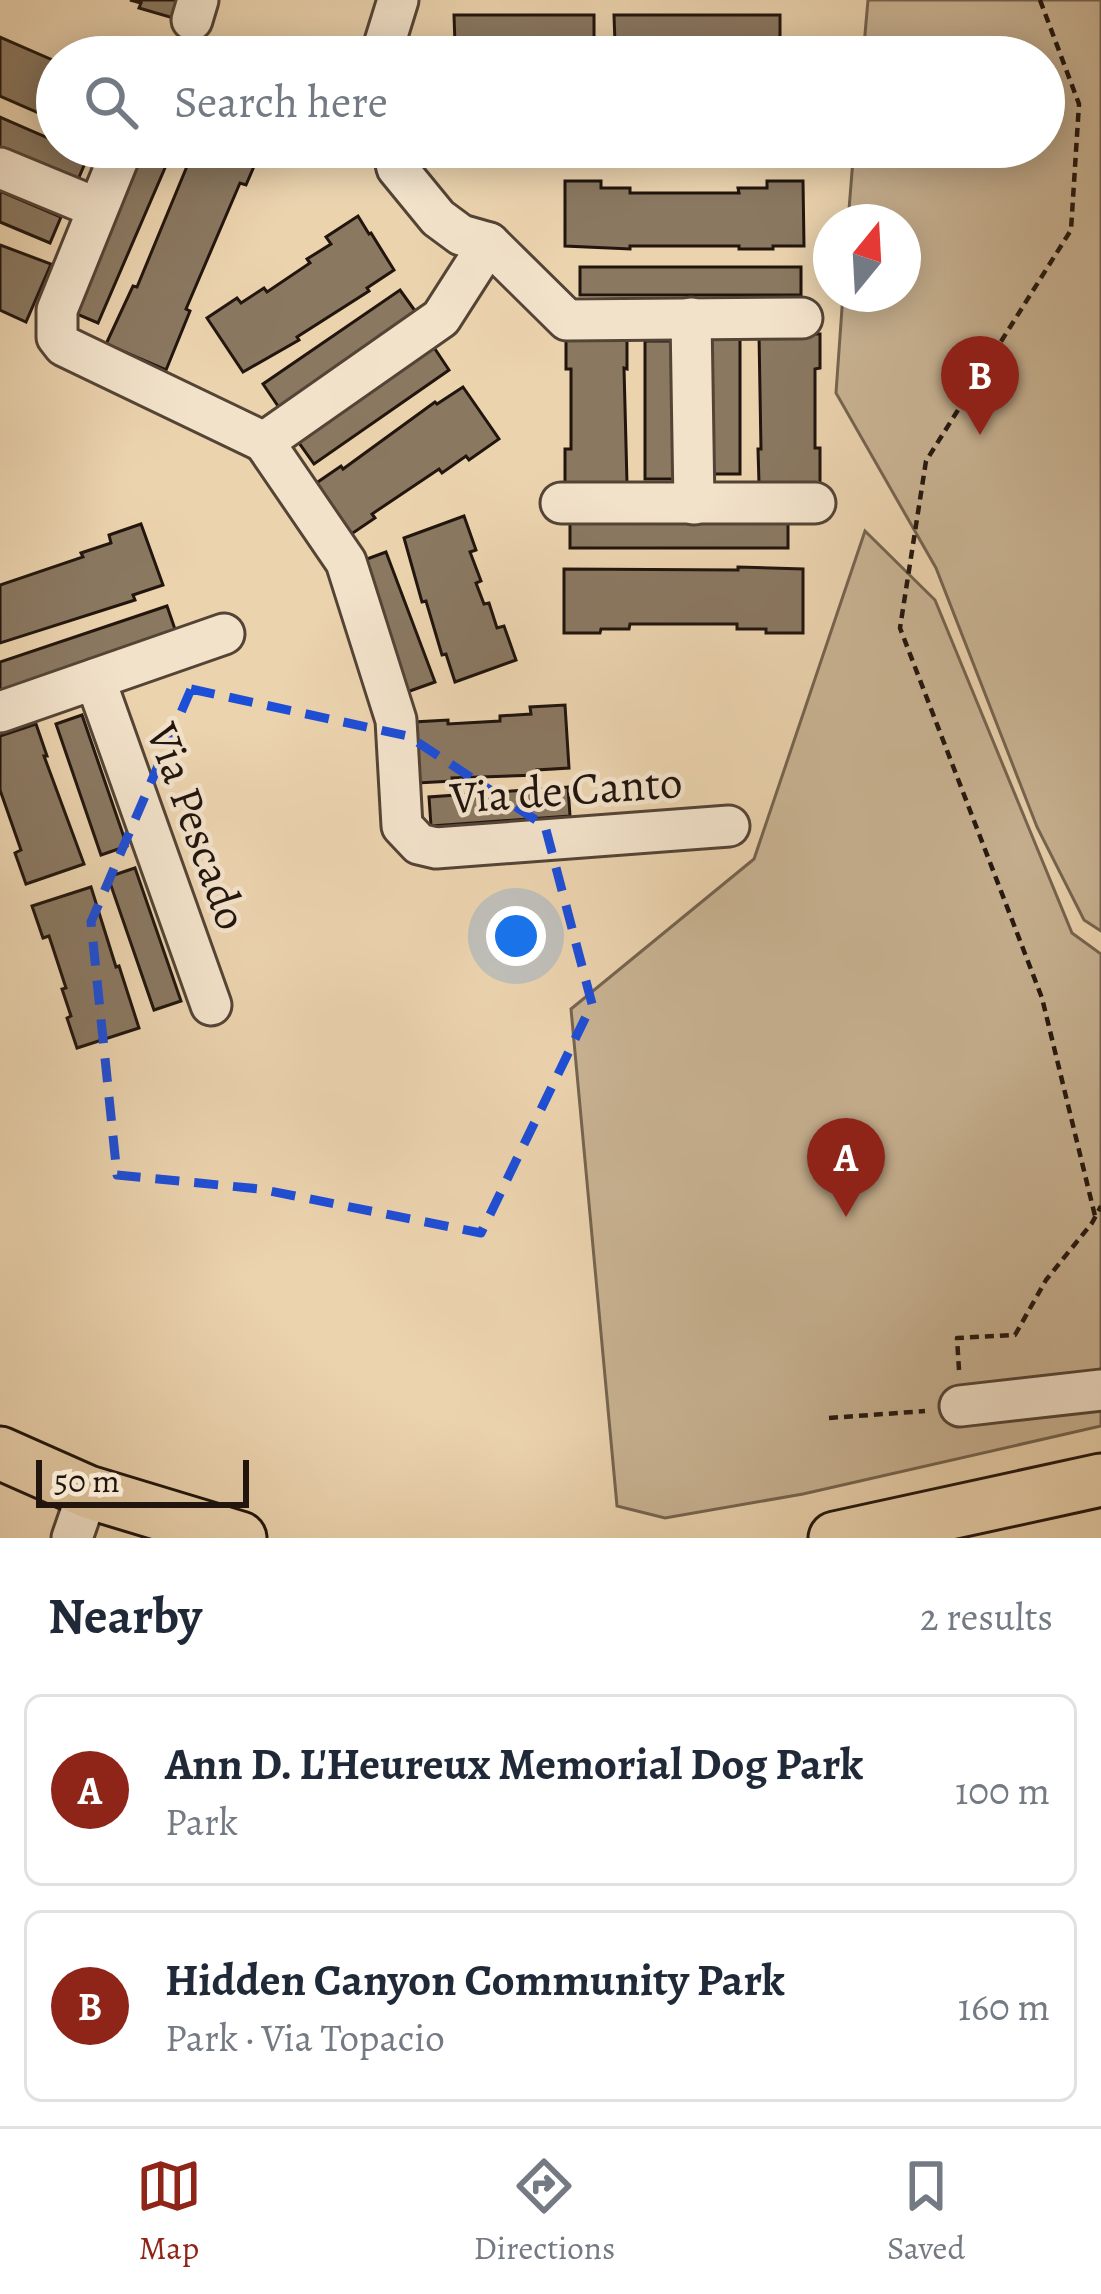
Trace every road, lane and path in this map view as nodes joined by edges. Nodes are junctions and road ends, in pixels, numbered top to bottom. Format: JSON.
{"nodes":[{"id":1,"x":398,"y":0,"type":"edge"},
{"id":2,"x":1040,"y":0,"type":"edge"},
{"id":3,"x":387,"y":36,"type":"edge"},
{"id":4,"x":1053,"y":36,"type":"edge"},
{"id":5,"x":1065,"y":68,"type":"edge"},
{"id":6,"x":0,"y":168,"type":"edge"},
{"id":7,"x":114,"y":168,"type":"edge"},
{"id":8,"x":397,"y":168,"type":"edge"},
{"id":9,"x":97,"y":208,"type":"junction"},
{"id":10,"x":489,"y":243,"type":"junction"},
{"id":11,"x":691,"y":319,"type":"junction"},
{"id":12,"x":802,"y":319,"type":"dead end"},
{"id":13,"x":264,"y":442,"type":"junction"},
{"id":14,"x":561,"y":503,"type":"dead end"},
{"id":15,"x":814,"y":503,"type":"dead end"},
{"id":16,"x":694,"y":504,"type":"junction"},
{"id":17,"x":224,"y":634,"type":"dead end"},
{"id":18,"x":95,"y":679,"type":"junction"},
{"id":19,"x":0,"y":712,"type":"edge"},
{"id":20,"x":729,"y":826,"type":"dead end"},
{"id":21,"x":211,"y":1005,"type":"dead end"},
{"id":22,"x":1101,"y":1206,"type":"edge"},
{"id":23,"x":1096,"y":1216,"type":"junction"},
{"id":24,"x":1015,"y":1335,"type":"dead end"},
{"id":25,"x":1101,"y":1390,"type":"edge"},
{"id":26,"x":960,"y":1406,"type":"dead end"},
{"id":27,"x":0,"y":1453,"type":"edge"},
{"id":28,"x":1101,"y":1480,"type":"edge"},
{"id":29,"x":80,"y":1515,"type":"edge"},
{"id":30,"x":240,"y":1538,"type":"edge"},
{"id":31,"x":835,"y":1538,"type":"edge"}],
"edges":[{"from":1,"to":3,"type":"street"},
{"from":2,"to":4,"type":"path"},
{"from":5,"to":23,"type":"path"},
{"from":6,"to":9,"type":"street"},
{"from":7,"to":9,"type":"street"},
{"from":8,"to":10,"type":"street"},
{"from":9,"to":13,"type":"street"},
{"from":10,"to":11,"type":"street"},
{"from":10,"to":13,"type":"street"},
{"from":11,"to":12,"type":"street"},
{"from":11,"to":16,"type":"street"},
{"from":13,"to":20,"type":"street","name":"Via de Canto"},
{"from":14,"to":16,"type":"street"},
{"from":15,"to":16,"type":"street"},
{"from":17,"to":18,"type":"street"},
{"from":18,"to":19,"type":"street"},
{"from":18,"to":21,"type":"street","name":"Via Pescado"},
{"from":22,"to":23,"type":"path"},
{"from":23,"to":24,"type":"path"},
{"from":25,"to":26,"type":"street"},
{"from":27,"to":29,"type":"main road"},
{"from":28,"to":31,"type":"main road"},
{"from":29,"to":30,"type":"main road"}]}
